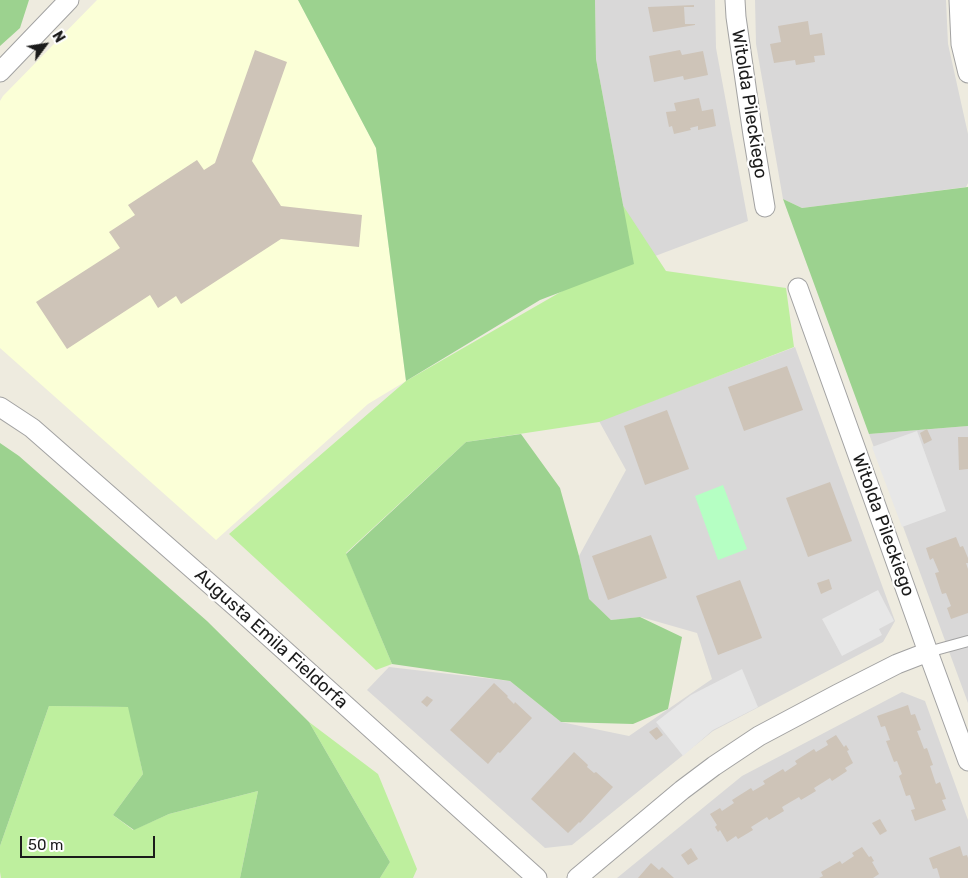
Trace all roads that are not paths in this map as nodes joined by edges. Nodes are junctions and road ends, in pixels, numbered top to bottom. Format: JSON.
{"nodes":[{"id":1,"x":70,"y":0,"type":"edge"},
{"id":2,"x":735,"y":0,"type":"edge"},
{"id":3,"x":960,"y":0,"type":"edge"},
{"id":4,"x":0,"y":72,"type":"edge"},
{"id":5,"x":968,"y":73,"type":"edge"},
{"id":6,"x":765,"y":207,"type":"dead end"},
{"id":7,"x":798,"y":288,"type":"dead end"},
{"id":8,"x":0,"y":407,"type":"edge"},
{"id":9,"x":968,"y":641,"type":"edge"},
{"id":10,"x":928,"y":652,"type":"junction"},
{"id":11,"x":968,"y":761,"type":"edge"},
{"id":12,"x":537,"y":878,"type":"edge"},
{"id":13,"x":577,"y":878,"type":"edge"}],
"edges":[{"from":1,"to":4,"type":"street"},
{"from":2,"to":6,"type":"street","name":"Witolda Pileckiego"},
{"from":3,"to":5,"type":"street"},
{"from":7,"to":10,"type":"street","name":"Witolda Pileckiego"},
{"from":8,"to":12,"type":"street","name":"Augusta Emila Fieldorfa"},
{"from":9,"to":10,"type":"lane"},
{"from":10,"to":11,"type":"street","name":"Witolda Pileckiego"},
{"from":10,"to":13,"type":"street"}]}
